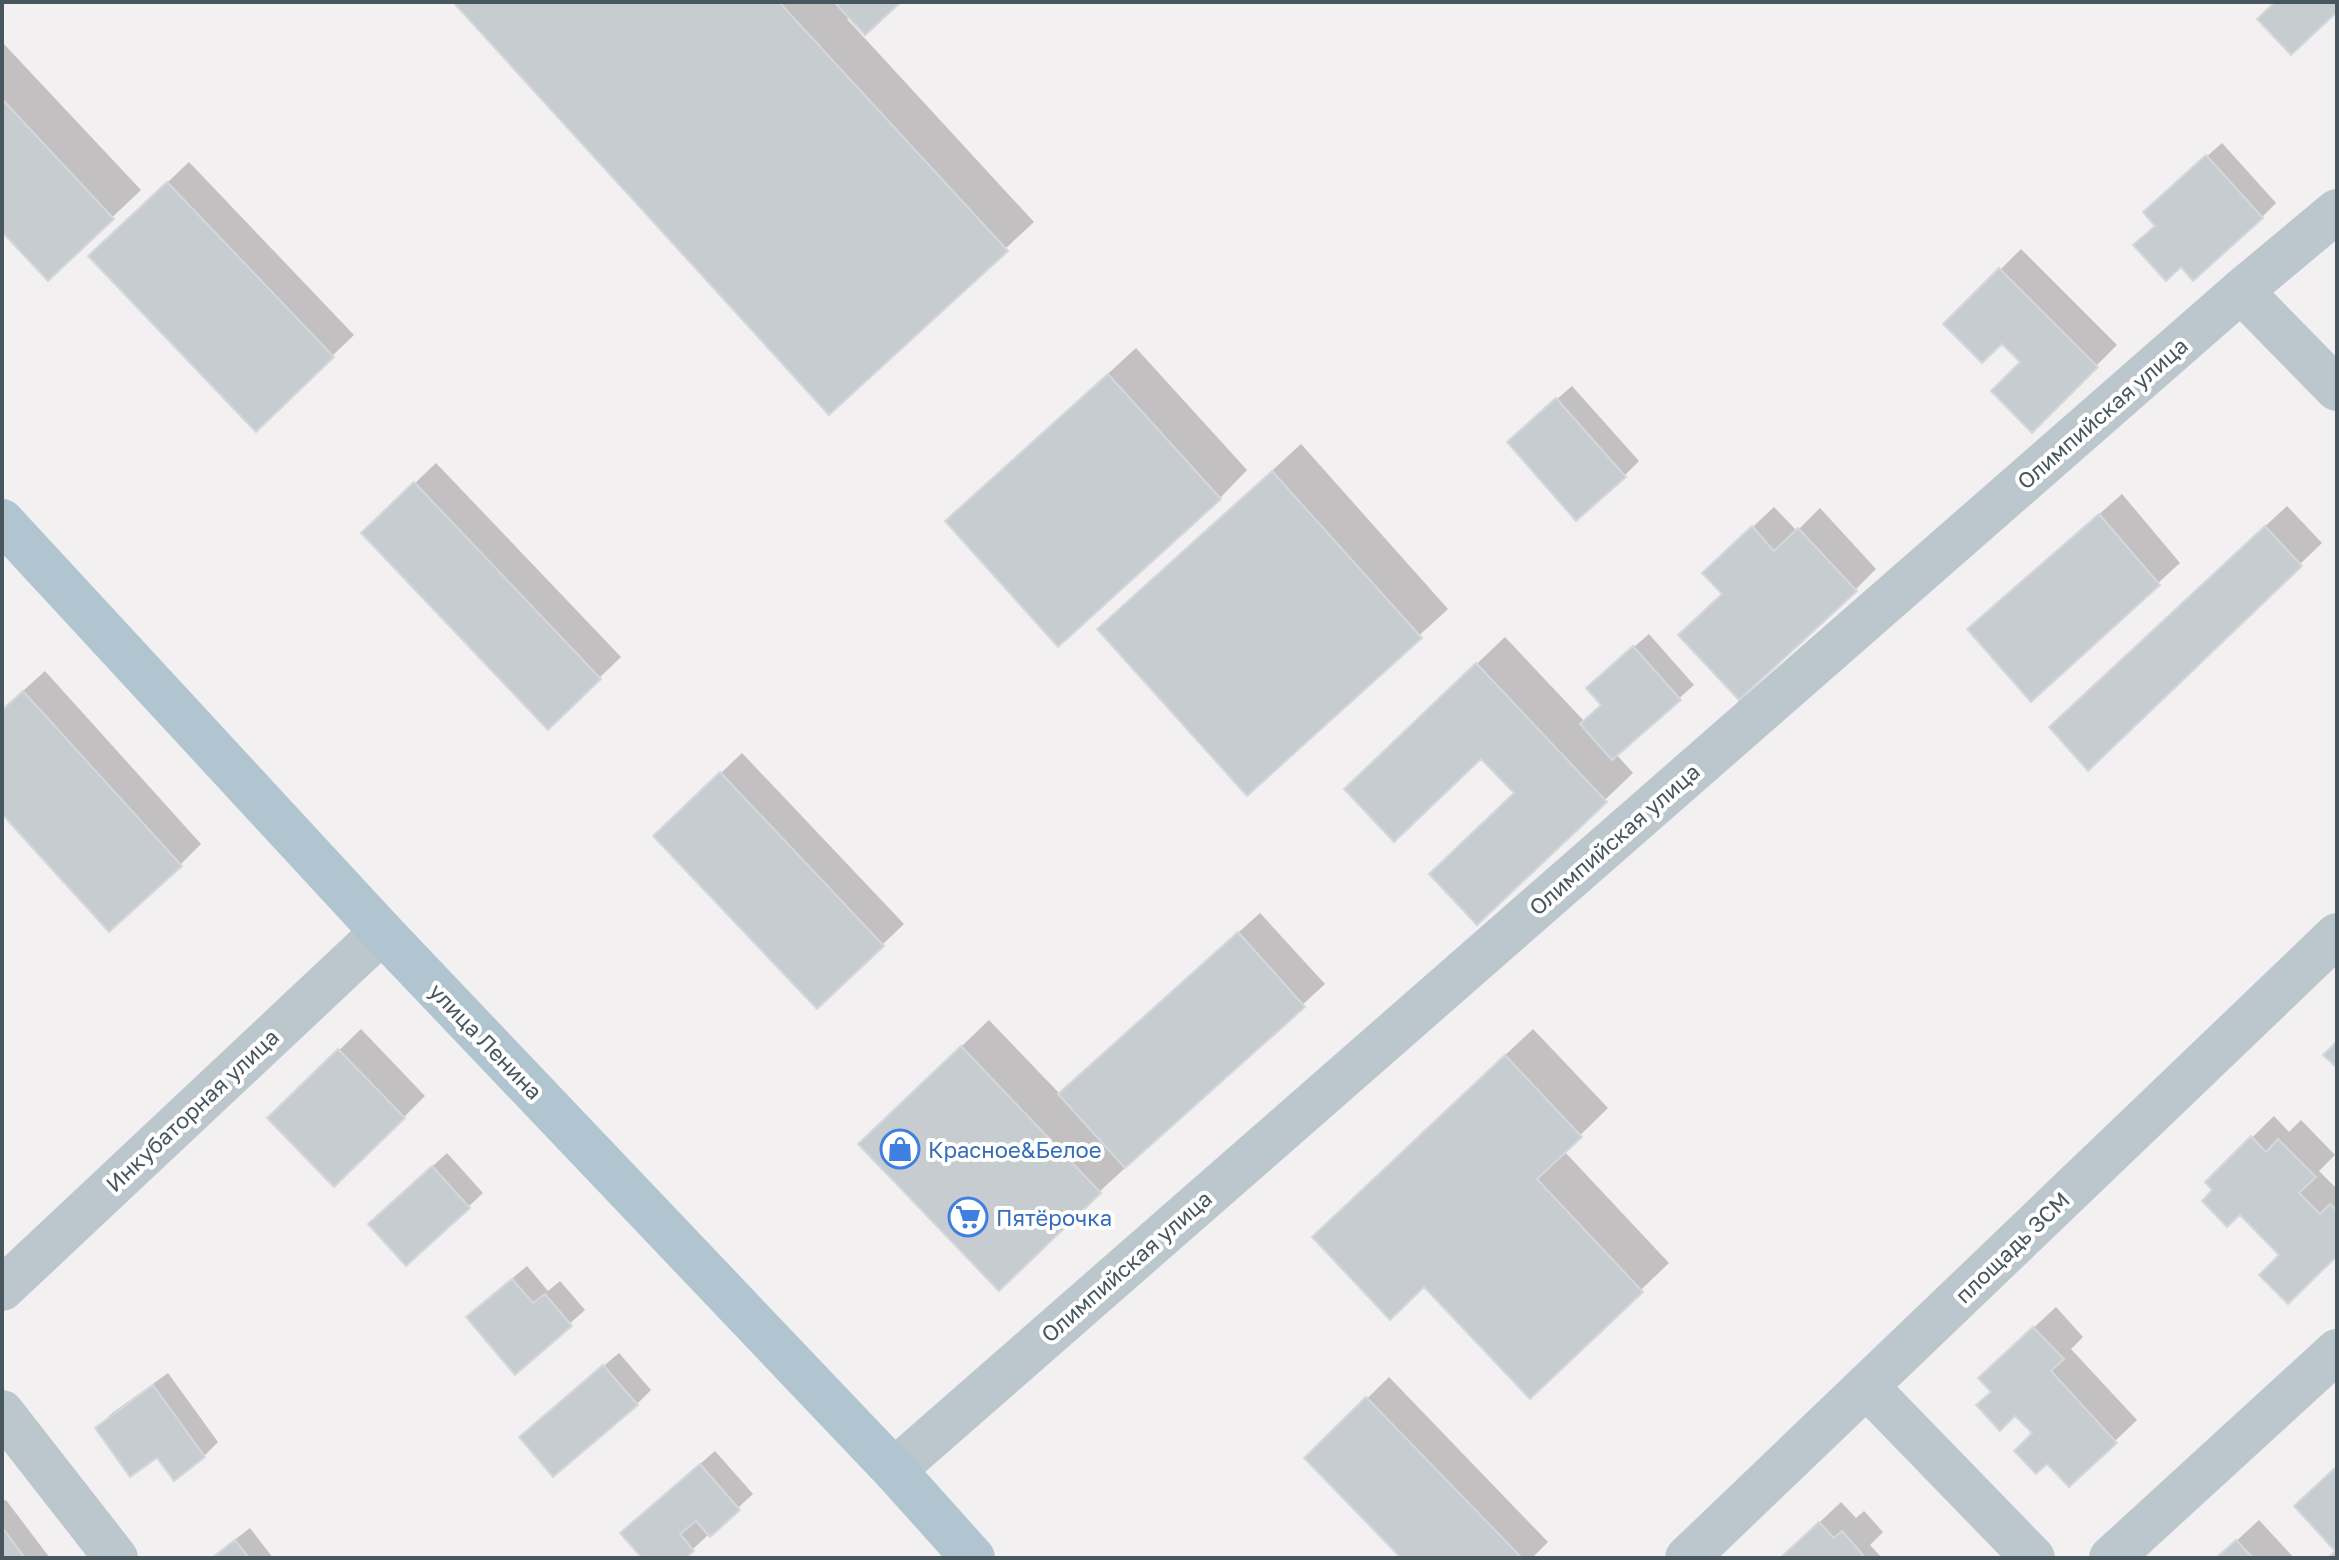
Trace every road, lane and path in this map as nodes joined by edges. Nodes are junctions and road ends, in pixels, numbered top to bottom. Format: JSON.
{"nodes":[{"id":1,"x":2337,"y":211,"type":"edge"},
{"id":2,"x":2241,"y":291,"type":"junction"},
{"id":3,"x":2337,"y":389,"type":"edge"},
{"id":4,"x":2,"y":521,"type":"edge"},
{"id":5,"x":382,"y":932,"type":"junction"},
{"id":6,"x":2337,"y":935,"type":"edge"},
{"id":7,"x":2,"y":1289,"type":"edge"},
{"id":8,"x":2337,"y":1351,"type":"edge"},
{"id":9,"x":1866,"y":1386,"type":"junction"},
{"id":10,"x":2,"y":1412,"type":"edge"},
{"id":11,"x":894,"y":1470,"type":"junction"},
{"id":12,"x":116,"y":1558,"type":"edge"},
{"id":13,"x":973,"y":1558,"type":"edge"},
{"id":14,"x":1687,"y":1558,"type":"edge"},
{"id":15,"x":2033,"y":1558,"type":"edge"},
{"id":16,"x":2111,"y":1558,"type":"edge"}],
"edges":[{"from":1,"to":2,"type":"street","name":"Олимпийская улица"},
{"from":2,"to":3,"type":"street"},
{"from":2,"to":11,"type":"street","name":"Олимпийская улица"},
{"from":4,"to":5,"type":"main road","name":"улица Ленина"},
{"from":5,"to":7,"type":"street","name":"Инкубаторная улица"},
{"from":5,"to":11,"type":"main road","name":"улица Ленина"},
{"from":6,"to":9,"type":"street","name":"площадь ЗСМ"},
{"from":8,"to":16,"type":"street"},
{"from":9,"to":14,"type":"street","name":"площадь ЗСМ"},
{"from":9,"to":15,"type":"street"},
{"from":10,"to":12,"type":"street"},
{"from":11,"to":13,"type":"main road","name":"улица Ленина"}]}
